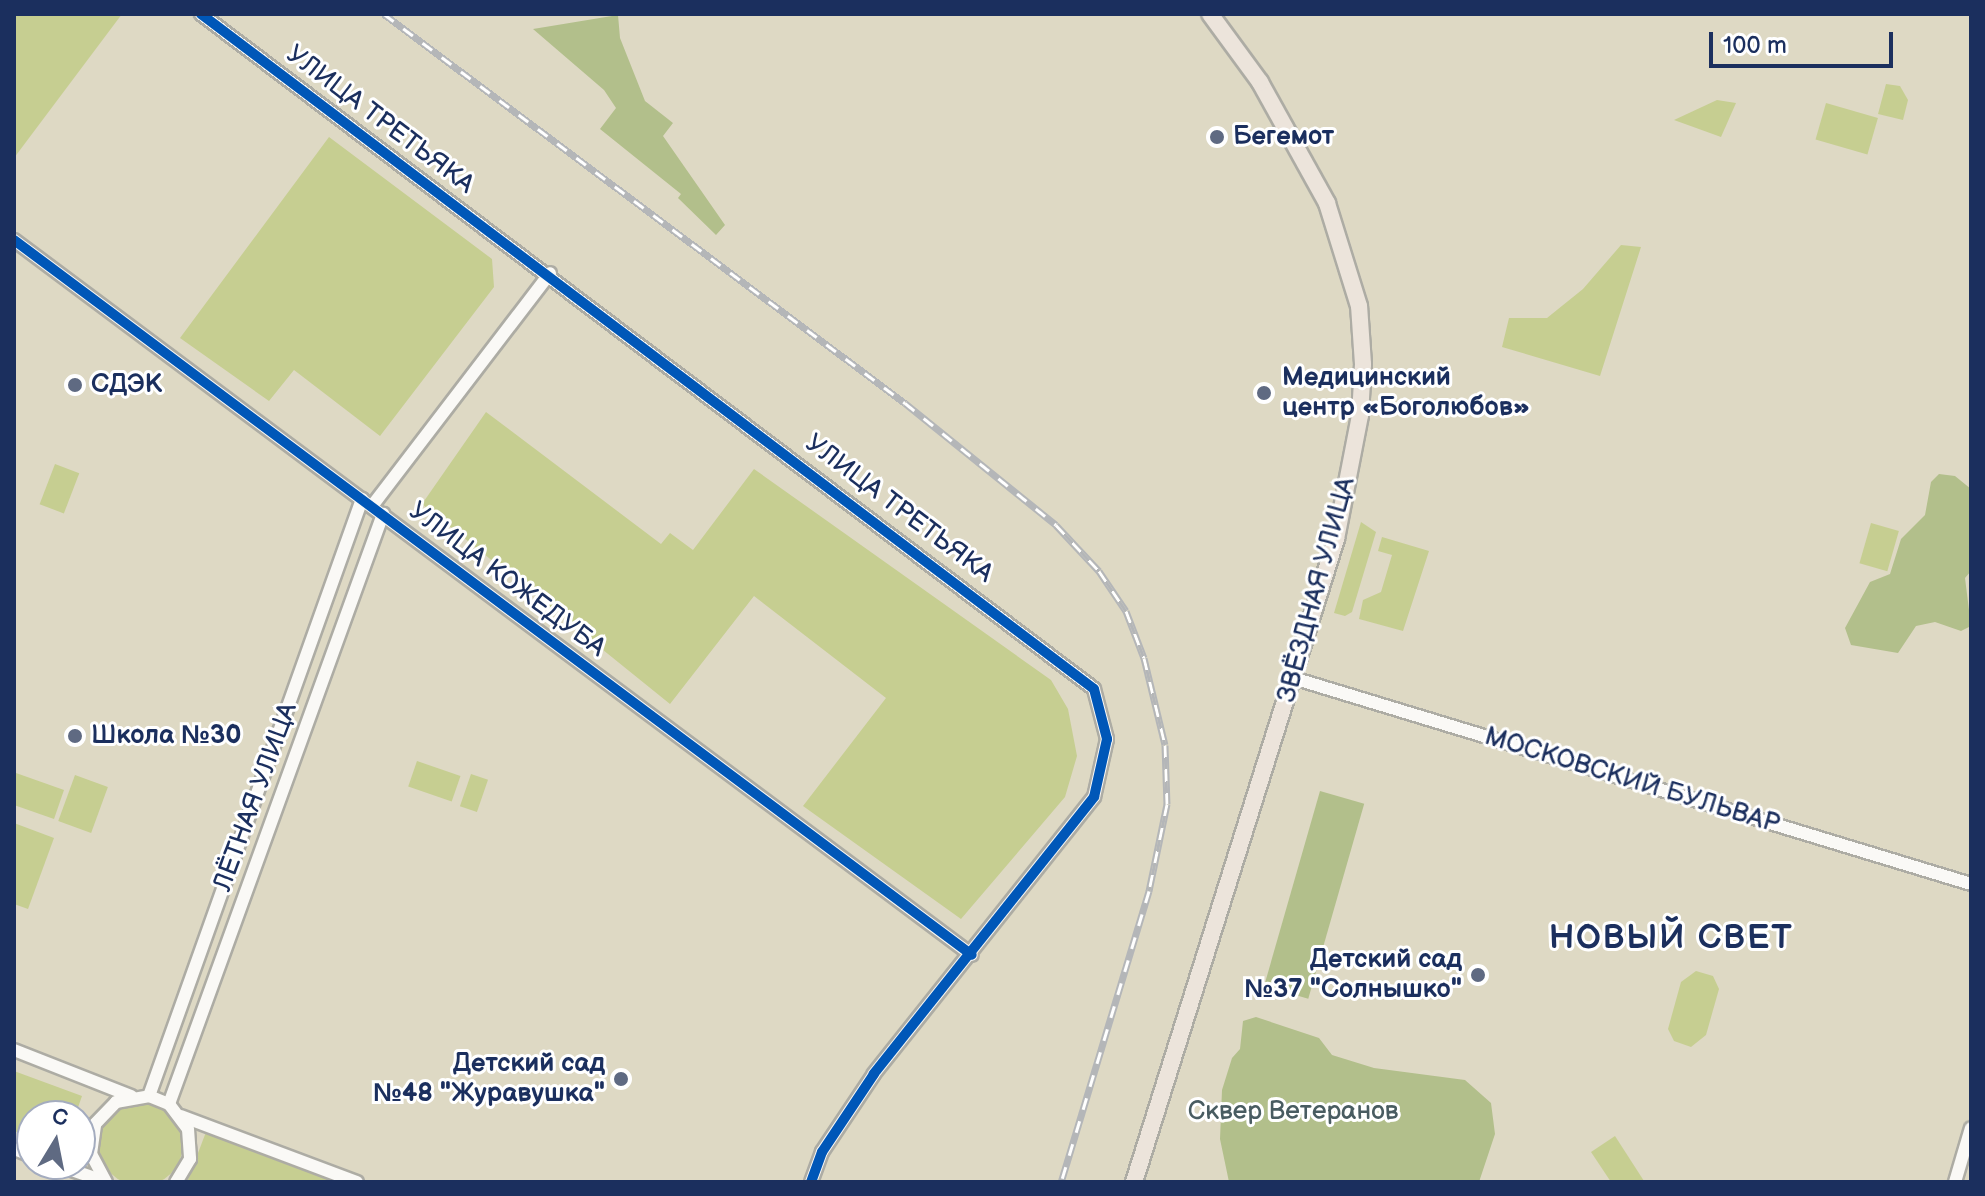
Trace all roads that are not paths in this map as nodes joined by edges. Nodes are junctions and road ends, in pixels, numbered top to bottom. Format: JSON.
{"nodes":[{"id":1,"x":201,"y":14,"type":"edge"},
{"id":2,"x":1210,"y":14,"type":"edge"},
{"id":3,"x":14,"y":240,"type":"edge"},
{"id":4,"x":550,"y":273,"type":"junction"},
{"id":5,"x":373,"y":506,"type":"junction"},
{"id":6,"x":1293,"y":678,"type":"junction"},
{"id":7,"x":1971,"y":884,"type":"edge"},
{"id":8,"x":972,"y":955,"type":"junction"},
{"id":9,"x":14,"y":1050,"type":"edge"},
{"id":10,"x":131,"y":1096,"type":"junction"},
{"id":11,"x":149,"y":1096,"type":"junction"},
{"id":12,"x":169,"y":1104,"type":"junction"},
{"id":13,"x":181,"y":1116,"type":"junction"},
{"id":14,"x":1971,"y":1128,"type":"edge"},
{"id":15,"x":105,"y":1182,"type":"edge"},
{"id":16,"x":176,"y":1182,"type":"edge"},
{"id":17,"x":357,"y":1182,"type":"edge"},
{"id":18,"x":811,"y":1182,"type":"edge"},
{"id":19,"x":1134,"y":1182,"type":"edge"},
{"id":20,"x":1955,"y":1182,"type":"edge"}],
"edges":[{"from":1,"to":4,"type":"street","name":"УЛИЦА ТРЕТЬЯКА"},
{"from":2,"to":6,"type":"main road","name":"ЗВЁЗДНАЯ УЛИЦА"},
{"from":3,"to":5,"type":"street","name":"УЛИЦА КОЖЕДУБА"},
{"from":4,"to":5,"type":"street","name":"ЛЁТНАЯ УЛИЦА"},
{"from":4,"to":8,"type":"street","name":"УЛИЦА ТРЕТЬЯКА"},
{"from":5,"to":8,"type":"street","name":"УЛИЦА КОЖЕДУБА"},
{"from":5,"to":11,"type":"street","name":"ЛЁТНАЯ УЛИЦА"},
{"from":5,"to":12,"type":"street","name":"ЛЁТНАЯ УЛИЦА"},
{"from":6,"to":7,"type":"street","name":"МОСКОВСКИЙ БУЛЬВАР"},
{"from":6,"to":19,"type":"main road","name":"ЗВЁЗДНАЯ УЛИЦА"},
{"from":8,"to":18,"type":"street","name":"УЛИЦА ТРЕТЬЯКА"},
{"from":9,"to":10,"type":"street"},
{"from":10,"to":11,"type":"street"},
{"from":10,"to":15,"type":"street"},
{"from":11,"to":12,"type":"street"},
{"from":12,"to":13,"type":"street"},
{"from":13,"to":16,"type":"street"},
{"from":13,"to":17,"type":"street"},
{"from":14,"to":20,"type":"street"}]}
